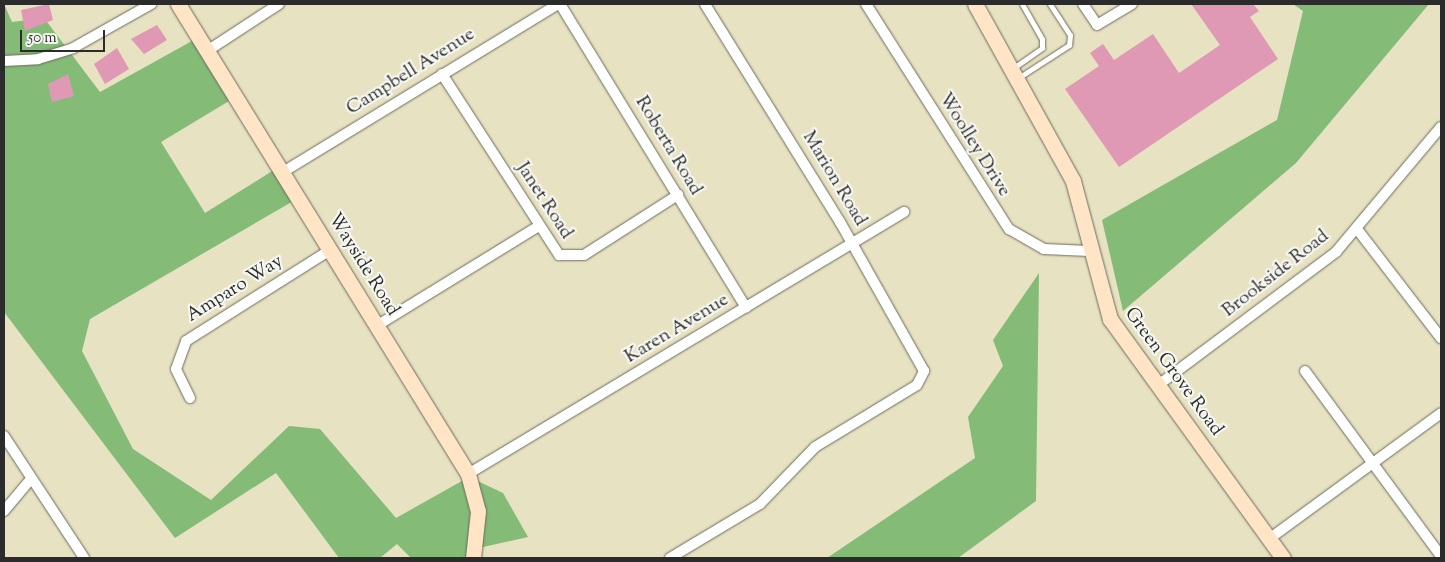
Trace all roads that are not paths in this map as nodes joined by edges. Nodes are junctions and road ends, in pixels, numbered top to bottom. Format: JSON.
{"nodes":[{"id":1,"x":151,"y":4,"type":"edge"},
{"id":2,"x":178,"y":4,"type":"edge"},
{"id":3,"x":279,"y":4,"type":"edge"},
{"id":4,"x":559,"y":4,"type":"edge"},
{"id":5,"x":705,"y":4,"type":"edge"},
{"id":6,"x":866,"y":4,"type":"edge"},
{"id":7,"x":975,"y":4,"type":"edge"},
{"id":8,"x":1022,"y":4,"type":"edge"},
{"id":9,"x":1050,"y":4,"type":"edge"},
{"id":10,"x":1083,"y":4,"type":"edge"},
{"id":11,"x":1132,"y":4,"type":"edge"},
{"id":12,"x":207,"y":51,"type":"junction"},
{"id":13,"x":4,"y":61,"type":"edge"},
{"id":14,"x":442,"y":74,"type":"junction"},
{"id":15,"x":1015,"y":74,"type":"junction"},
{"id":16,"x":1441,"y":127,"type":"edge"},
{"id":17,"x":283,"y":172,"type":"junction"},
{"id":18,"x":678,"y":195,"type":"junction"},
{"id":19,"x":904,"y":212,"type":"dead end"},
{"id":20,"x":537,"y":227,"type":"junction"},
{"id":21,"x":1357,"y":229,"type":"junction"},
{"id":22,"x":852,"y":243,"type":"junction"},
{"id":23,"x":330,"y":250,"type":"junction"},
{"id":24,"x":1090,"y":251,"type":"junction"},
{"id":25,"x":746,"y":307,"type":"junction"},
{"id":26,"x":378,"y":325,"type":"junction"},
{"id":27,"x":1440,"y":334,"type":"edge"},
{"id":28,"x":1305,"y":371,"type":"dead end"},
{"id":29,"x":1157,"y":386,"type":"junction"},
{"id":30,"x":190,"y":398,"type":"dead end"},
{"id":31,"x":1441,"y":413,"type":"edge"},
{"id":32,"x":4,"y":436,"type":"edge"},
{"id":33,"x":1372,"y":463,"type":"junction"},
{"id":34,"x":468,"y":474,"type":"junction"},
{"id":35,"x":30,"y":480,"type":"junction"},
{"id":36,"x":4,"y":511,"type":"edge"},
{"id":37,"x":1269,"y":539,"type":"junction"},
{"id":38,"x":1441,"y":556,"type":"edge"},
{"id":39,"x":84,"y":558,"type":"edge"},
{"id":40,"x":473,"y":558,"type":"edge"},
{"id":41,"x":670,"y":558,"type":"edge"},
{"id":42,"x":1283,"y":558,"type":"edge"}],
"edges":[{"from":1,"to":13,"type":"street"},
{"from":2,"to":12,"type":"street","name":"Wayside Road"},
{"from":3,"to":12,"type":"street"},
{"from":4,"to":14,"type":"street","name":"Campbell Avenue"},
{"from":4,"to":18,"type":"street","name":"Roberta Road"},
{"from":5,"to":22,"type":"street","name":"Marion Road"},
{"from":6,"to":24,"type":"street","name":"Woolley Drive"},
{"from":7,"to":15,"type":"street","name":"Green Grove Road"},
{"from":8,"to":15,"type":"lane"},
{"from":9,"to":15,"type":"lane"},
{"from":10,"to":11,"type":"street"},
{"from":12,"to":17,"type":"street","name":"Wayside Road"},
{"from":14,"to":17,"type":"street","name":"Campbell Avenue"},
{"from":14,"to":20,"type":"street","name":"Janet Road"},
{"from":15,"to":24,"type":"street","name":"Green Grove Road"},
{"from":16,"to":21,"type":"street","name":"Brookside Road"},
{"from":17,"to":23,"type":"street","name":"Wayside Road"},
{"from":18,"to":20,"type":"street","name":"Janet Road"},
{"from":18,"to":25,"type":"street","name":"Roberta Road"},
{"from":19,"to":22,"type":"street","name":"Karen Avenue"},
{"from":20,"to":26,"type":"street"},
{"from":21,"to":27,"type":"street"},
{"from":21,"to":29,"type":"street","name":"Brookside Road"},
{"from":22,"to":25,"type":"street","name":"Karen Avenue"},
{"from":22,"to":41,"type":"street","name":"Marion Road"},
{"from":23,"to":26,"type":"street","name":"Wayside Road"},
{"from":23,"to":30,"type":"street","name":"Amparo Way"},
{"from":24,"to":29,"type":"street","name":"Green Grove Road"},
{"from":25,"to":34,"type":"street","name":"Karen Avenue"},
{"from":26,"to":34,"type":"street","name":"Wayside Road"},
{"from":28,"to":33,"type":"street"},
{"from":29,"to":37,"type":"street","name":"Green Grove Road"},
{"from":31,"to":33,"type":"street"},
{"from":32,"to":35,"type":"street"},
{"from":33,"to":37,"type":"street"},
{"from":33,"to":38,"type":"street"},
{"from":34,"to":40,"type":"street","name":"Wayside Road"},
{"from":35,"to":36,"type":"street"},
{"from":35,"to":39,"type":"street"},
{"from":37,"to":42,"type":"street","name":"Green Grove Road"}]}
